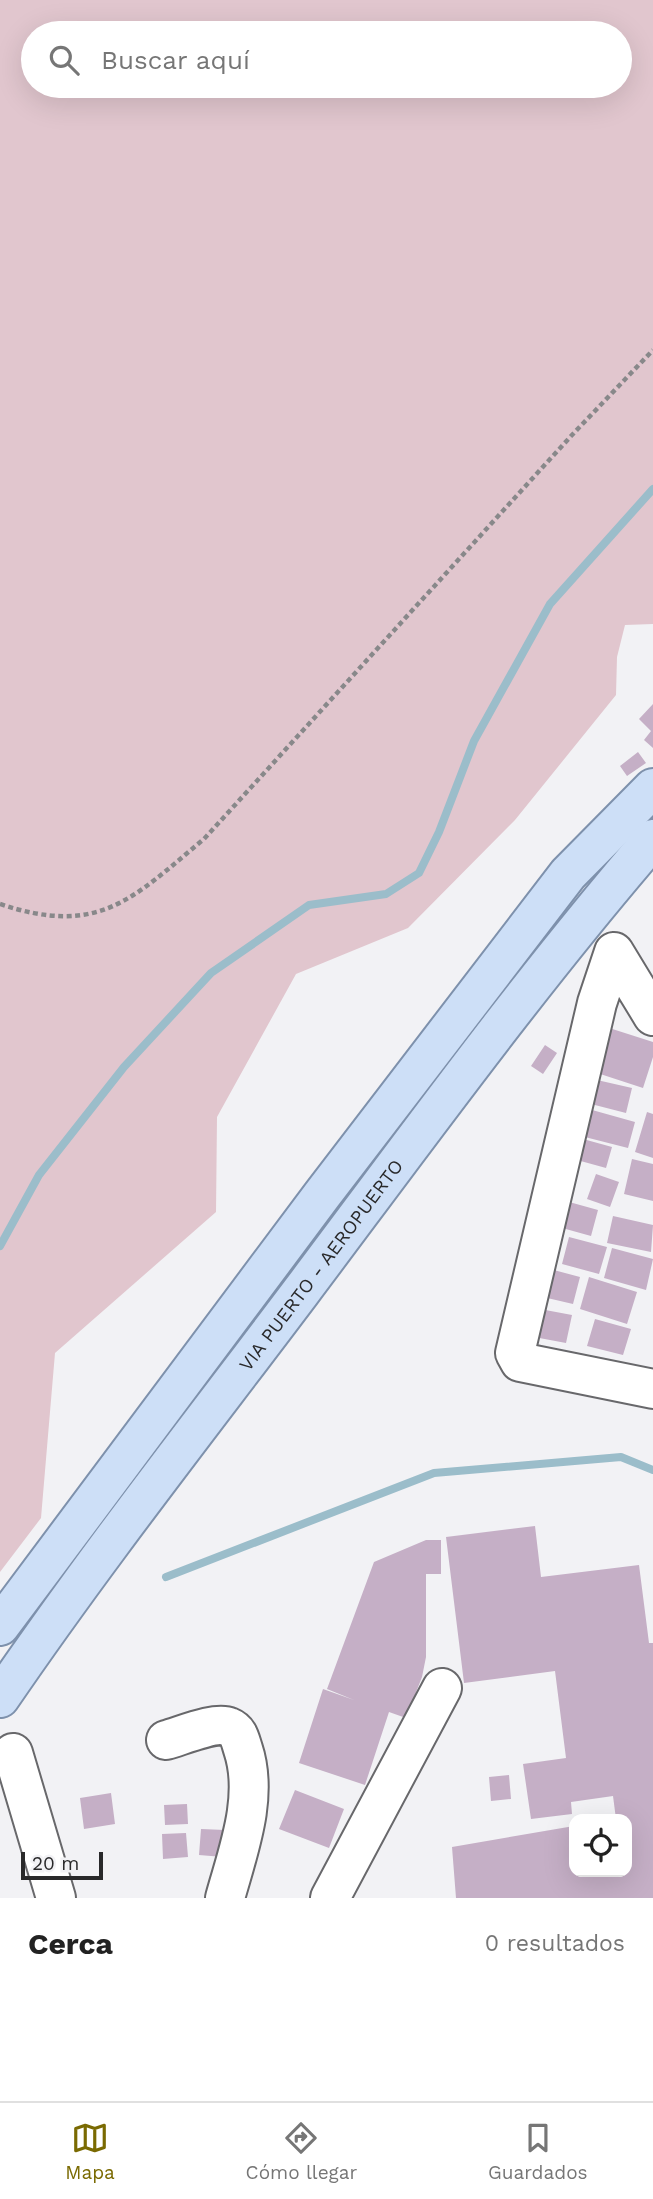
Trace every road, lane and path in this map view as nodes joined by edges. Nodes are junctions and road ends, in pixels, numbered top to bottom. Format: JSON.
{"nodes":[{"id":1,"x":653,"y":350,"type":"edge"},
{"id":2,"x":653,"y":788,"type":"edge"},
{"id":3,"x":653,"y":839,"type":"edge"},
{"id":4,"x":0,"y":904,"type":"edge"},
{"id":5,"x":653,"y":1016,"type":"edge"},
{"id":6,"x":653,"y":1389,"type":"edge"},
{"id":7,"x":0,"y":1626,"type":"edge"},
{"id":8,"x":442,"y":1688,"type":"dead end"},
{"id":9,"x":0,"y":1698,"type":"edge"},
{"id":10,"x":166,"y":1740,"type":"dead end"},
{"id":11,"x":13,"y":1753,"type":"dead end"},
{"id":12,"x":56,"y":1898,"type":"edge"},
{"id":13,"x":225,"y":1898,"type":"edge"},
{"id":14,"x":330,"y":1898,"type":"edge"}],
"edges":[{"from":1,"to":4,"type":"path"},
{"from":2,"to":7,"type":"main road"},
{"from":3,"to":9,"type":"main road","name":"VIA PUERTO - AEROPUERTO"},
{"from":5,"to":6,"type":"street"},
{"from":8,"to":14,"type":"street"},
{"from":10,"to":13,"type":"street"},
{"from":11,"to":12,"type":"street"}]}
